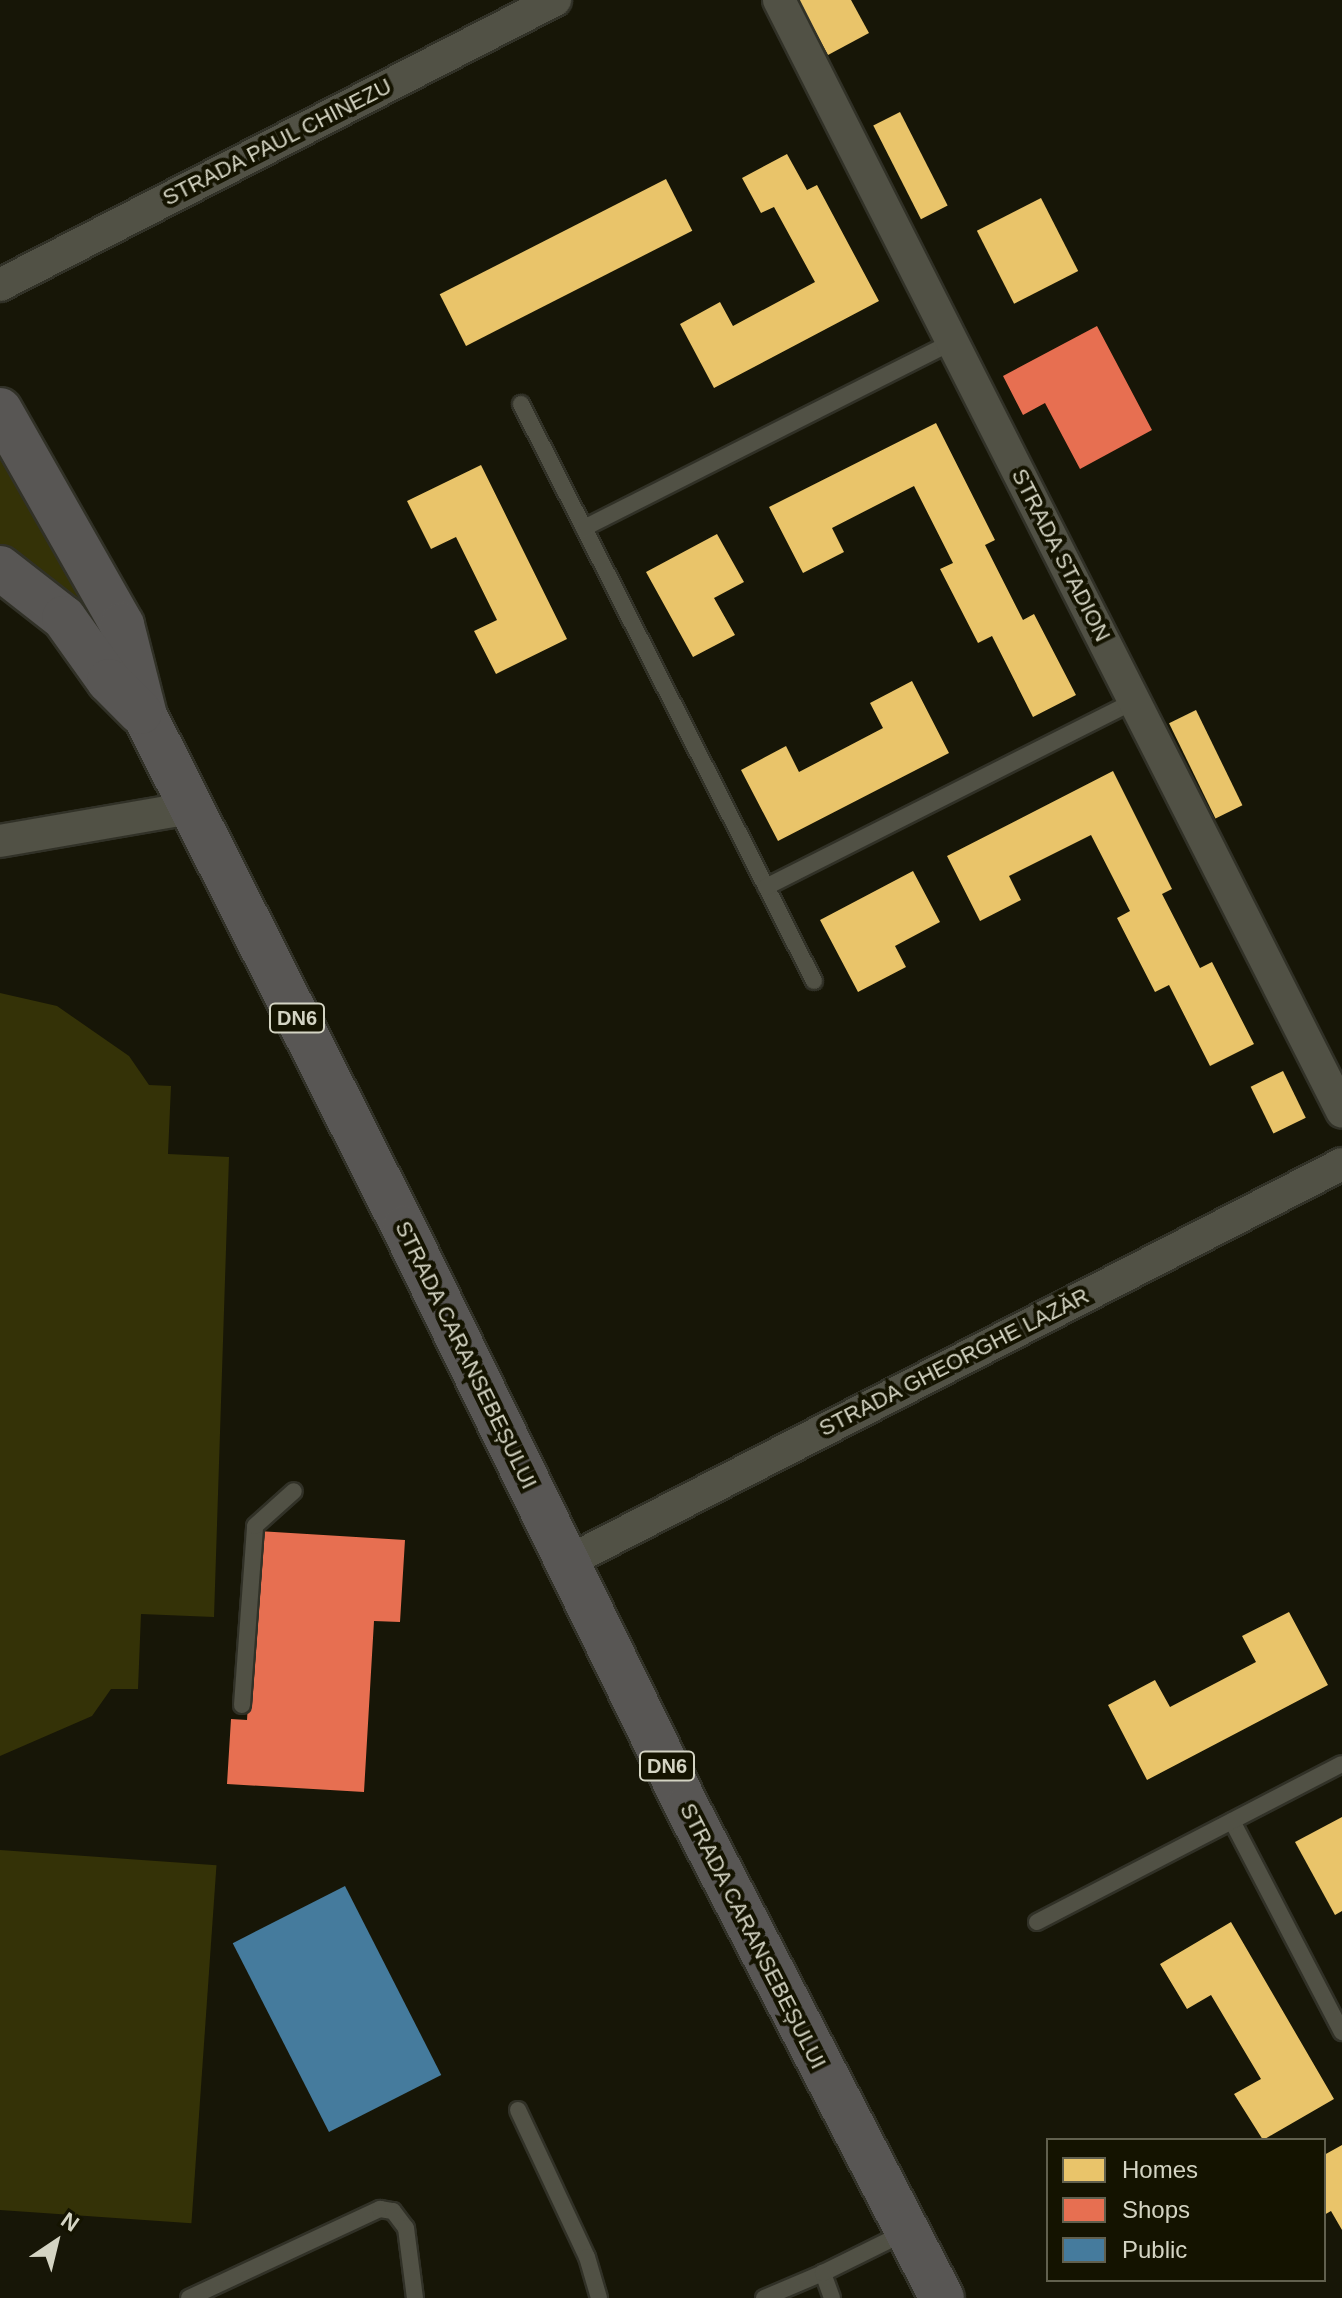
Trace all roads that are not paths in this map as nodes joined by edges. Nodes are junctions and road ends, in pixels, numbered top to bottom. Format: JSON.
{"nodes":[{"id":1,"x":555,"y":0,"type":"edge"},
{"id":2,"x":779,"y":0,"type":"edge"},
{"id":3,"x":0,"y":285,"type":"edge"},
{"id":4,"x":953,"y":342,"type":"junction"},
{"id":5,"x":521,"y":404,"type":"dead end"},
{"id":6,"x":0,"y":410,"type":"edge"},
{"id":7,"x":584,"y":528,"type":"junction"},
{"id":8,"x":0,"y":568,"type":"edge"},
{"id":9,"x":1135,"y":701,"type":"junction"},
{"id":10,"x":145,"y":716,"type":"junction"},
{"id":11,"x":192,"y":808,"type":"junction"},
{"id":12,"x":0,"y":841,"type":"edge"},
{"id":13,"x":766,"y":887,"type":"junction"},
{"id":14,"x":814,"y":981,"type":"dead end"},
{"id":15,"x":1342,"y":1111,"type":"edge"},
{"id":16,"x":1342,"y":1164,"type":"edge"},
{"id":17,"x":294,"y":1491,"type":"dead end"},
{"id":18,"x":567,"y":1562,"type":"junction"},
{"id":19,"x":242,"y":1705,"type":"dead end"},
{"id":20,"x":1342,"y":1764,"type":"edge"},
{"id":21,"x":1232,"y":1821,"type":"junction"},
{"id":22,"x":1037,"y":1922,"type":"dead end"},
{"id":23,"x":1342,"y":2032,"type":"edge"},
{"id":24,"x":518,"y":2110,"type":"dead end"},
{"id":25,"x":907,"y":2232,"type":"junction"},
{"id":26,"x":823,"y":2273,"type":"junction"},
{"id":27,"x":189,"y":2298,"type":"edge"},
{"id":28,"x":415,"y":2298,"type":"edge"},
{"id":29,"x":599,"y":2298,"type":"edge"},
{"id":30,"x":764,"y":2298,"type":"edge"},
{"id":31,"x":832,"y":2298,"type":"edge"},
{"id":32,"x":942,"y":2298,"type":"edge"}],
"edges":[{"from":1,"to":3,"type":"street","name":"STRADA PAUL CHINEZU"},
{"from":2,"to":4,"type":"street","name":"STRADA STADION"},
{"from":4,"to":7,"type":"lane"},
{"from":4,"to":9,"type":"street","name":"STRADA STADION"},
{"from":5,"to":7,"type":"lane"},
{"from":6,"to":10,"type":"main road","name":"STRADA CARANSEBEȘULUI","number":"DN6"},
{"from":7,"to":13,"type":"lane"},
{"from":8,"to":10,"type":"main road","number":"DN6"},
{"from":9,"to":13,"type":"lane"},
{"from":9,"to":15,"type":"street","name":"STRADA STADION"},
{"from":10,"to":11,"type":"main road","name":"STRADA CARANSEBEȘULUI","number":"DN6"},
{"from":11,"to":12,"type":"street"},
{"from":11,"to":18,"type":"main road","name":"STRADA CARANSEBEȘULUI","number":"DN6"},
{"from":13,"to":14,"type":"lane"},
{"from":16,"to":18,"type":"street","name":"STRADA GHEORGHE LAZĂR"},
{"from":17,"to":19,"type":"lane"},
{"from":18,"to":25,"type":"main road","name":"STRADA CARANSEBEȘULUI","number":"DN6"},
{"from":20,"to":21,"type":"lane"},
{"from":21,"to":22,"type":"lane"},
{"from":21,"to":23,"type":"lane"},
{"from":24,"to":29,"type":"lane"},
{"from":25,"to":26,"type":"lane"},
{"from":25,"to":32,"type":"main road","name":"STRADA CARANSEBEȘULUI","number":"DN6"},
{"from":26,"to":30,"type":"lane"},
{"from":26,"to":31,"type":"lane"},
{"from":27,"to":28,"type":"lane"}]}
